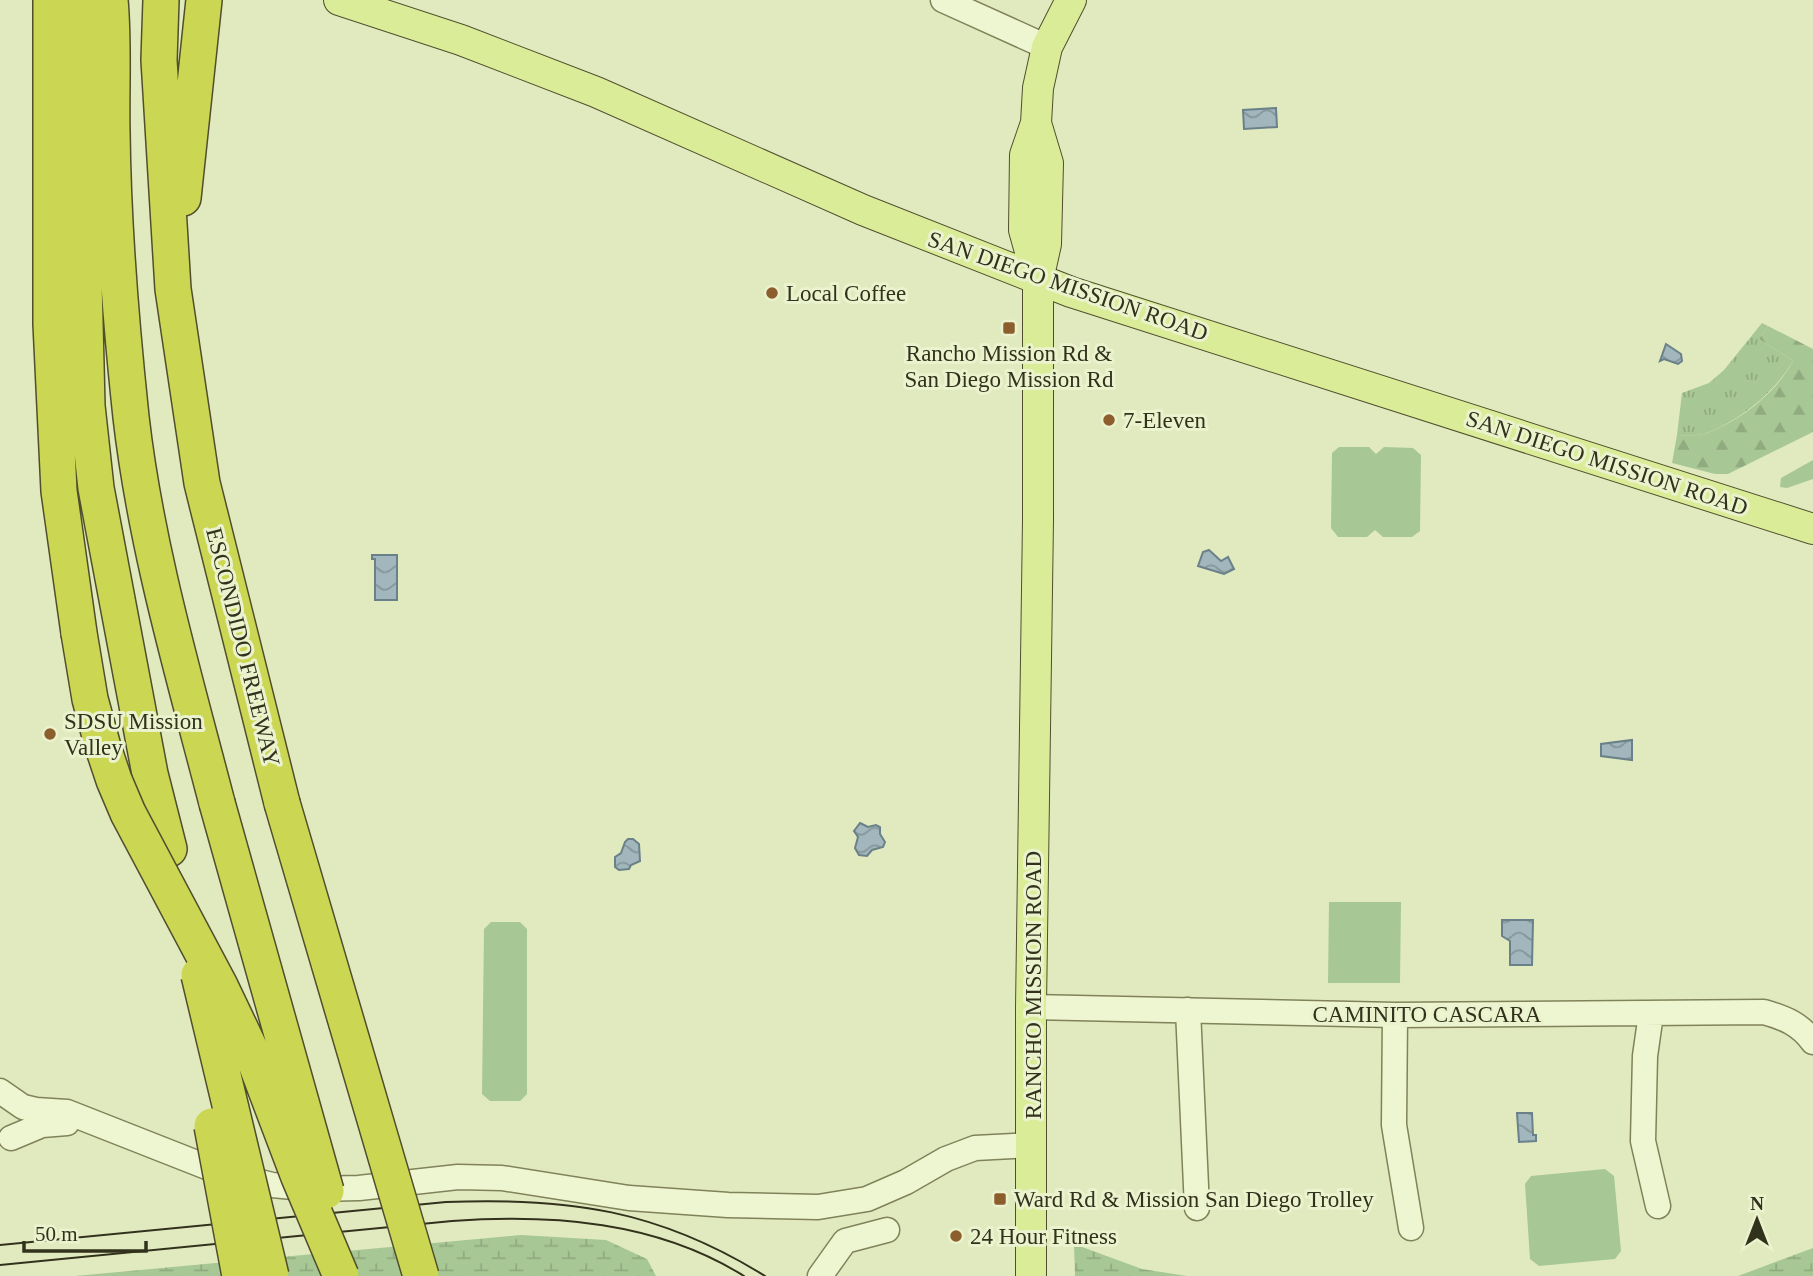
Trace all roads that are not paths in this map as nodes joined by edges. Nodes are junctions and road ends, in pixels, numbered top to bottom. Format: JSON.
{"nodes":[{"id":1,"x":51,"y":0,"type":"edge"},
{"id":2,"x":83,"y":0,"type":"edge"},
{"id":3,"x":110,"y":0,"type":"edge"},
{"id":4,"x":161,"y":0,"type":"edge"},
{"id":5,"x":204,"y":0,"type":"edge"},
{"id":6,"x":339,"y":0,"type":"edge"},
{"id":7,"x":943,"y":0,"type":"edge"},
{"id":8,"x":1071,"y":0,"type":"edge"},
{"id":9,"x":1047,"y":47,"type":"junction"},
{"id":10,"x":1038,"y":280,"type":"junction"},
{"id":11,"x":173,"y":289,"type":"junction"},
{"id":12,"x":1813,"y":529,"type":"edge"},
{"id":13,"x":169,"y":849,"type":"junction"},
{"id":14,"x":1031,"y":1007,"type":"junction"},
{"id":15,"x":1188,"y":1010,"type":"junction"},
{"id":16,"x":1651,"y":1014,"type":"junction"},
{"id":17,"x":1395,"y":1015,"type":"junction"},
{"id":18,"x":1813,"y":1042,"type":"edge"},
{"id":19,"x":5,"y":1095,"type":"edge"},
{"id":20,"x":92,"y":1123,"type":"junction"},
{"id":21,"x":6,"y":1143,"type":"edge"},
{"id":22,"x":1032,"y":1145,"type":"junction"},
{"id":23,"x":1658,"y":1206,"type":"dead end"},
{"id":24,"x":1197,"y":1208,"type":"dead end"},
{"id":25,"x":1411,"y":1228,"type":"dead end"},
{"id":26,"x":887,"y":1230,"type":"dead end"},
{"id":27,"x":240,"y":1276,"type":"edge"},
{"id":28,"x":271,"y":1276,"type":"edge"},
{"id":29,"x":341,"y":1276,"type":"edge"},
{"id":30,"x":350,"y":1276,"type":"edge"},
{"id":31,"x":421,"y":1276,"type":"edge"},
{"id":32,"x":820,"y":1276,"type":"edge"},
{"id":33,"x":1031,"y":1276,"type":"edge"}],
"edges":[{"from":1,"to":29,"type":"highway","bridge":true},
{"from":2,"to":13,"type":"highway"},
{"from":3,"to":30,"type":"highway","bridge":true},
{"from":4,"to":11,"type":"highway","name":"ESCONDIDO FREEWAY"},
{"from":5,"to":11,"type":"highway"},
{"from":6,"to":10,"type":"main road","name":"SAN DIEGO MISSION ROAD"},
{"from":7,"to":9,"type":"street"},
{"from":8,"to":9,"type":"main road","name":"RANCHO MISSION ROAD"},
{"from":9,"to":10,"type":"main road","name":"RANCHO MISSION ROAD"},
{"from":10,"to":12,"type":"main road","name":"SAN DIEGO MISSION ROAD"},
{"from":10,"to":14,"type":"main road","name":"RANCHO MISSION ROAD"},
{"from":11,"to":31,"type":"highway","name":"ESCONDIDO FREEWAY","bridge":true},
{"from":13,"to":27,"type":"highway","bridge":true},
{"from":13,"to":28,"type":"highway","bridge":true},
{"from":14,"to":15,"type":"street","name":"CAMINITO CASCARA"},
{"from":14,"to":22,"type":"main road","name":"RANCHO MISSION ROAD"},
{"from":15,"to":17,"type":"street","name":"CAMINITO CASCARA"},
{"from":15,"to":24,"type":"street"},
{"from":16,"to":17,"type":"street","name":"CAMINITO CASCARA"},
{"from":16,"to":18,"type":"street","name":"CAMINITO CASCARA"},
{"from":16,"to":23,"type":"street"},
{"from":17,"to":25,"type":"street"},
{"from":19,"to":20,"type":"street","name":"RANCHO MISSION ROAD"},
{"from":19,"to":21,"type":"street","name":"RANCHO MISSION ROAD"},
{"from":20,"to":21,"type":"street","name":"RANCHO MISSION ROAD"},
{"from":20,"to":22,"type":"street","name":"RANCHO MISSION ROAD"},
{"from":22,"to":33,"type":"main road"},
{"from":26,"to":32,"type":"street"}]}
